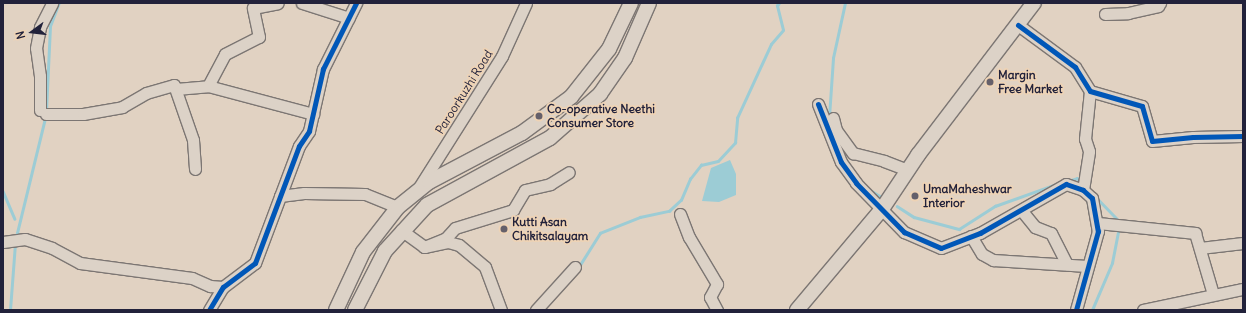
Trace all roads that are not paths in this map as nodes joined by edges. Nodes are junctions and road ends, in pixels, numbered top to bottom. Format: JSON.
{"nodes":[{"id":1,"x":52,"y":3,"type":"edge"},
{"id":2,"x":278,"y":3,"type":"edge"},
{"id":3,"x":302,"y":3,"type":"edge"},
{"id":4,"x":356,"y":3,"type":"edge"},
{"id":5,"x":526,"y":3,"type":"edge"},
{"id":6,"x":631,"y":3,"type":"edge"},
{"id":7,"x":649,"y":3,"type":"edge"},
{"id":8,"x":1034,"y":3,"type":"edge"},
{"id":9,"x":1160,"y":3,"type":"edge"},
{"id":10,"x":1105,"y":14,"type":"dead end"},
{"id":11,"x":349,"y":18,"type":"junction"},
{"id":12,"x":1018,"y":25,"type":"junction"},
{"id":13,"x":208,"y":86,"type":"junction"},
{"id":14,"x":176,"y":89,"type":"junction"},
{"id":15,"x":1090,"y":91,"type":"junction"},
{"id":16,"x":818,"y":104,"type":"dead end"},
{"id":17,"x":313,"y":114,"type":"junction"},
{"id":18,"x":833,"y":118,"type":"dead end"},
{"id":19,"x":1243,"y":136,"type":"edge"},
{"id":20,"x":195,"y":169,"type":"dead end"},
{"id":21,"x":907,"y":170,"type":"junction"},
{"id":22,"x":569,"y":172,"type":"dead end"},
{"id":23,"x":417,"y":190,"type":"junction"},
{"id":24,"x":1083,"y":190,"type":"junction"},
{"id":25,"x":280,"y":196,"type":"junction"},
{"id":26,"x":398,"y":207,"type":"junction"},
{"id":27,"x":882,"y":209,"type":"junction"},
{"id":28,"x":1022,"y":211,"type":"junction"},
{"id":29,"x":680,"y":214,"type":"dead end"},
{"id":30,"x":1098,"y":222,"type":"junction"},
{"id":31,"x":401,"y":230,"type":"junction"},
{"id":32,"x":971,"y":236,"type":"junction"},
{"id":33,"x":11,"y":241,"type":"edge"},
{"id":34,"x":1243,"y":243,"type":"edge"},
{"id":35,"x":424,"y":247,"type":"junction"},
{"id":36,"x":1200,"y":248,"type":"junction"},
{"id":37,"x":1067,"y":264,"type":"junction"},
{"id":38,"x":1087,"y":266,"type":"junction"},
{"id":39,"x":575,"y":267,"type":"dead end"},
{"id":40,"x":223,"y":287,"type":"junction"},
{"id":41,"x":1243,"y":289,"type":"edge"},
{"id":42,"x":1213,"y":294,"type":"junction"},
{"id":43,"x":209,"y":310,"type":"edge"},
{"id":44,"x":336,"y":310,"type":"edge"},
{"id":45,"x":355,"y":310,"type":"edge"},
{"id":46,"x":501,"y":310,"type":"edge"},
{"id":47,"x":536,"y":310,"type":"edge"},
{"id":48,"x":717,"y":310,"type":"edge"},
{"id":49,"x":797,"y":310,"type":"edge"},
{"id":50,"x":1076,"y":310,"type":"edge"},
{"id":51,"x":1143,"y":310,"type":"edge"}],
"edges":[{"from":1,"to":14,"type":"street"},
{"from":2,"to":13,"type":"street"},
{"from":3,"to":11,"type":"street"},
{"from":4,"to":11,"type":"street"},
{"from":5,"to":23,"type":"street","name":"Paroorkuzhi Road"},
{"from":6,"to":23,"type":"main road"},
{"from":7,"to":31,"type":"main road"},
{"from":8,"to":12,"type":"main road"},
{"from":9,"to":10,"type":"street"},
{"from":11,"to":17,"type":"street"},
{"from":12,"to":15,"type":"street"},
{"from":12,"to":21,"type":"main road"},
{"from":13,"to":14,"type":"street"},
{"from":13,"to":17,"type":"street"},
{"from":14,"to":20,"type":"street"},
{"from":15,"to":19,"type":"street"},
{"from":15,"to":24,"type":"street"},
{"from":16,"to":27,"type":"street"},
{"from":17,"to":25,"type":"street"},
{"from":18,"to":21,"type":"street"},
{"from":21,"to":27,"type":"main road"},
{"from":22,"to":35,"type":"street"},
{"from":23,"to":26,"type":"main road"},
{"from":24,"to":28,"type":"street"},
{"from":24,"to":30,"type":"street"},
{"from":25,"to":26,"type":"street"},
{"from":25,"to":40,"type":"street"},
{"from":26,"to":44,"type":"main road"},
{"from":27,"to":32,"type":"street"},
{"from":27,"to":49,"type":"main road"},
{"from":28,"to":32,"type":"street"},
{"from":28,"to":37,"type":"street"},
{"from":29,"to":48,"type":"street"},
{"from":30,"to":36,"type":"street"},
{"from":30,"to":38,"type":"street"},
{"from":31,"to":35,"type":"street"},
{"from":31,"to":45,"type":"main road"},
{"from":32,"to":37,"type":"street"},
{"from":33,"to":40,"type":"street"},
{"from":34,"to":36,"type":"street"},
{"from":35,"to":46,"type":"street"},
{"from":36,"to":42,"type":"street"},
{"from":37,"to":38,"type":"street"},
{"from":38,"to":50,"type":"street"},
{"from":39,"to":47,"type":"street"},
{"from":40,"to":43,"type":"street"},
{"from":41,"to":42,"type":"street"},
{"from":42,"to":51,"type":"street"}]}
